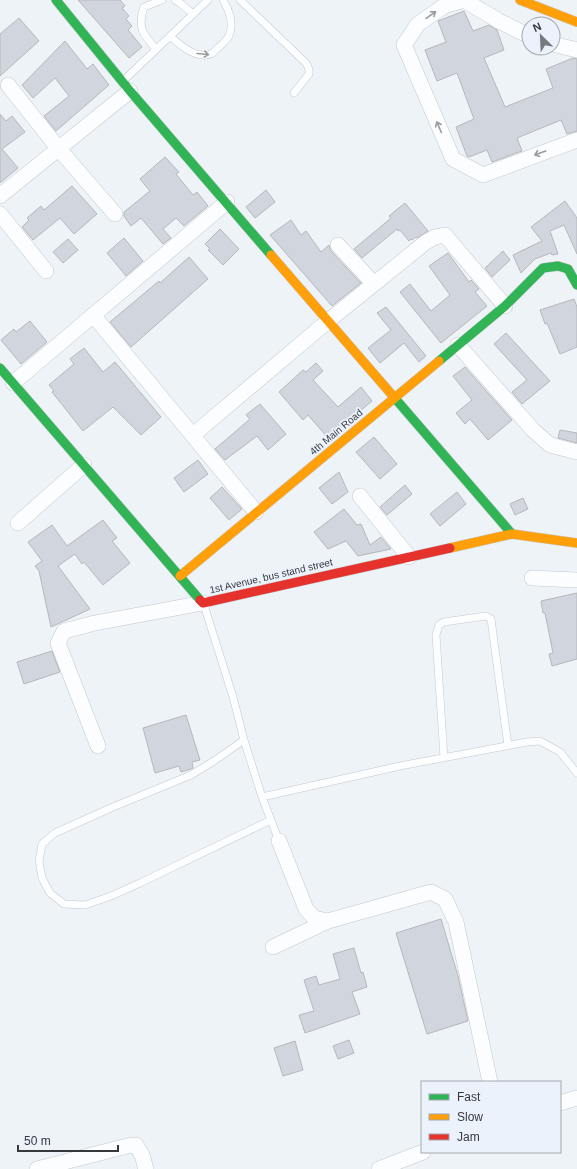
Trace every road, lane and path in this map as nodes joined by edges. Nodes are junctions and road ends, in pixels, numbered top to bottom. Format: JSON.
{"nodes":[{"id":1,"x":56,"y":0,"type":"edge"},
{"id":2,"x":162,"y":0,"type":"edge"},
{"id":3,"x":175,"y":0,"type":"edge"},
{"id":4,"x":208,"y":0,"type":"edge"},
{"id":5,"x":222,"y":0,"type":"edge"},
{"id":6,"x":240,"y":0,"type":"edge"},
{"id":7,"x":520,"y":0,"type":"edge"},
{"id":8,"x":478,"y":4,"type":"edge"},
{"id":9,"x":193,"y":14,"type":"junction"},
{"id":10,"x":577,"y":22,"type":"edge"},
{"id":11,"x":521,"y":32,"type":"edge"},
{"id":12,"x":170,"y":36,"type":"junction"},
{"id":13,"x":561,"y":46,"type":"edge"},
{"id":14,"x":156,"y":49,"type":"junction"},
{"id":15,"x":577,"y":50,"type":"edge"},
{"id":16,"x":8,"y":85,"type":"dead end"},
{"id":17,"x":126,"y":86,"type":"junction"},
{"id":18,"x":294,"y":92,"type":"dead end"},
{"id":19,"x":577,"y":140,"type":"edge"},
{"id":20,"x":58,"y":148,"type":"junction"},
{"id":21,"x":0,"y":196,"type":"edge"},
{"id":22,"x":226,"y":202,"type":"junction"},
{"id":23,"x":0,"y":214,"type":"edge"},
{"id":24,"x":114,"y":214,"type":"dead end"},
{"id":25,"x":338,"y":245,"type":"dead end"},
{"id":26,"x":46,"y":271,"type":"dead end"},
{"id":27,"x":374,"y":284,"type":"junction"},
{"id":28,"x":577,"y":285,"type":"edge"},
{"id":29,"x":505,"y":306,"type":"junction"},
{"id":30,"x":93,"y":315,"type":"junction"},
{"id":31,"x":328,"y":321,"type":"junction"},
{"id":32,"x":458,"y":345,"type":"junction"},
{"id":33,"x":0,"y":368,"type":"edge"},
{"id":34,"x":13,"y":383,"type":"junction"},
{"id":35,"x":394,"y":397,"type":"junction"},
{"id":36,"x":193,"y":435,"type":"junction"},
{"id":37,"x":577,"y":452,"type":"edge"},
{"id":38,"x":84,"y":465,"type":"junction"},
{"id":39,"x":360,"y":496,"type":"dead end"},
{"id":40,"x":256,"y":512,"type":"junction"},
{"id":41,"x":18,"y":523,"type":"dead end"},
{"id":42,"x":512,"y":534,"type":"junction"},
{"id":43,"x":577,"y":543,"type":"edge"},
{"id":44,"x":409,"y":557,"type":"junction"},
{"id":45,"x":180,"y":576,"type":"junction"},
{"id":46,"x":532,"y":578,"type":"dead end"},
{"id":47,"x":577,"y":580,"type":"edge"},
{"id":48,"x":203,"y":603,"type":"junction"},
{"id":49,"x":244,"y":740,"type":"junction"},
{"id":50,"x":98,"y":746,"type":"dead end"},
{"id":51,"x":508,"y":746,"type":"junction"},
{"id":52,"x":444,"y":758,"type":"junction"},
{"id":53,"x":577,"y":773,"type":"edge"},
{"id":54,"x":262,"y":797,"type":"junction"},
{"id":55,"x":271,"y":820,"type":"junction"},
{"id":56,"x":279,"y":841,"type":"joint"},
{"id":57,"x":328,"y":921,"type":"junction"},
{"id":58,"x":273,"y":947,"type":"dead end"},
{"id":59,"x":490,"y":1081,"type":"edge"},
{"id":60,"x":577,"y":1098,"type":"edge"},
{"id":61,"x":561,"y":1103,"type":"edge"},
{"id":62,"x":421,"y":1153,"type":"edge"},
{"id":63,"x":38,"y":1169,"type":"edge"},
{"id":64,"x":146,"y":1169,"type":"edge"},
{"id":65,"x":379,"y":1169,"type":"edge"}],
"edges":[{"from":1,"to":17,"type":"street"},
{"from":2,"to":14,"type":"lane"},
{"from":3,"to":9,"type":"lane"},
{"from":4,"to":9,"type":"lane"},
{"from":12,"to":5,"type":"lane","one_way":true},
{"from":6,"to":18,"type":"lane"},
{"from":7,"to":10,"type":"street"},
{"from":8,"to":11,"type":"street"},
{"from":19,"to":8,"type":"street","one_way":true},
{"from":9,"to":12,"type":"lane"},
{"from":12,"to":14,"type":"lane"},
{"from":13,"to":15,"type":"street"},
{"from":14,"to":17,"type":"lane"},
{"from":16,"to":20,"type":"street"},
{"from":17,"to":20,"type":"street"},
{"from":17,"to":22,"type":"street"},
{"from":20,"to":21,"type":"street"},
{"from":20,"to":24,"type":"street"},
{"from":22,"to":30,"type":"street"},
{"from":22,"to":31,"type":"street"},
{"from":23,"to":26,"type":"street"},
{"from":25,"to":27,"type":"street"},
{"from":27,"to":29,"type":"street"},
{"from":27,"to":31,"type":"street"},
{"from":28,"to":29,"type":"street","name":"4th Main Road"},
{"from":29,"to":32,"type":"street","name":"4th Main Road"},
{"from":30,"to":34,"type":"street"},
{"from":30,"to":36,"type":"street"},
{"from":31,"to":35,"type":"street"},
{"from":31,"to":36,"type":"street"},
{"from":32,"to":35,"type":"street","name":"4th Main Road"},
{"from":32,"to":37,"type":"street"},
{"from":33,"to":34,"type":"street","name":"1st Avenue, bus stand street"},
{"from":34,"to":38,"type":"street","name":"1st Avenue, bus stand street"},
{"from":35,"to":40,"type":"street","name":"4th Main Road"},
{"from":35,"to":42,"type":"street"},
{"from":36,"to":40,"type":"street"},
{"from":38,"to":41,"type":"street"},
{"from":38,"to":45,"type":"street","name":"1st Avenue, bus stand street"},
{"from":39,"to":44,"type":"street"},
{"from":40,"to":45,"type":"street","name":"4th Main Road"},
{"from":42,"to":43,"type":"street","name":"1st Avenue, bus stand street"},
{"from":42,"to":44,"type":"street","name":"1st Avenue, bus stand street"},
{"from":44,"to":48,"type":"street","name":"1st Avenue, bus stand street"},
{"from":45,"to":48,"type":"street","name":"1st Avenue, bus stand street"},
{"from":46,"to":47,"type":"street"},
{"from":48,"to":49,"type":"lane"},
{"from":48,"to":50,"type":"street"},
{"from":49,"to":54,"type":"lane"},
{"from":49,"to":55,"type":"lane"},
{"from":51,"to":52,"type":"lane"},
{"from":51,"to":52,"type":"lane"},
{"from":51,"to":53,"type":"lane"},
{"from":52,"to":54,"type":"lane"},
{"from":54,"to":55,"type":"lane"},
{"from":55,"to":56,"type":"lane"},
{"from":56,"to":57,"type":"street"},
{"from":57,"to":58,"type":"street"},
{"from":57,"to":59,"type":"street"},
{"from":60,"to":61,"type":"street"},
{"from":62,"to":65,"type":"street"},
{"from":63,"to":64,"type":"street"}]}
